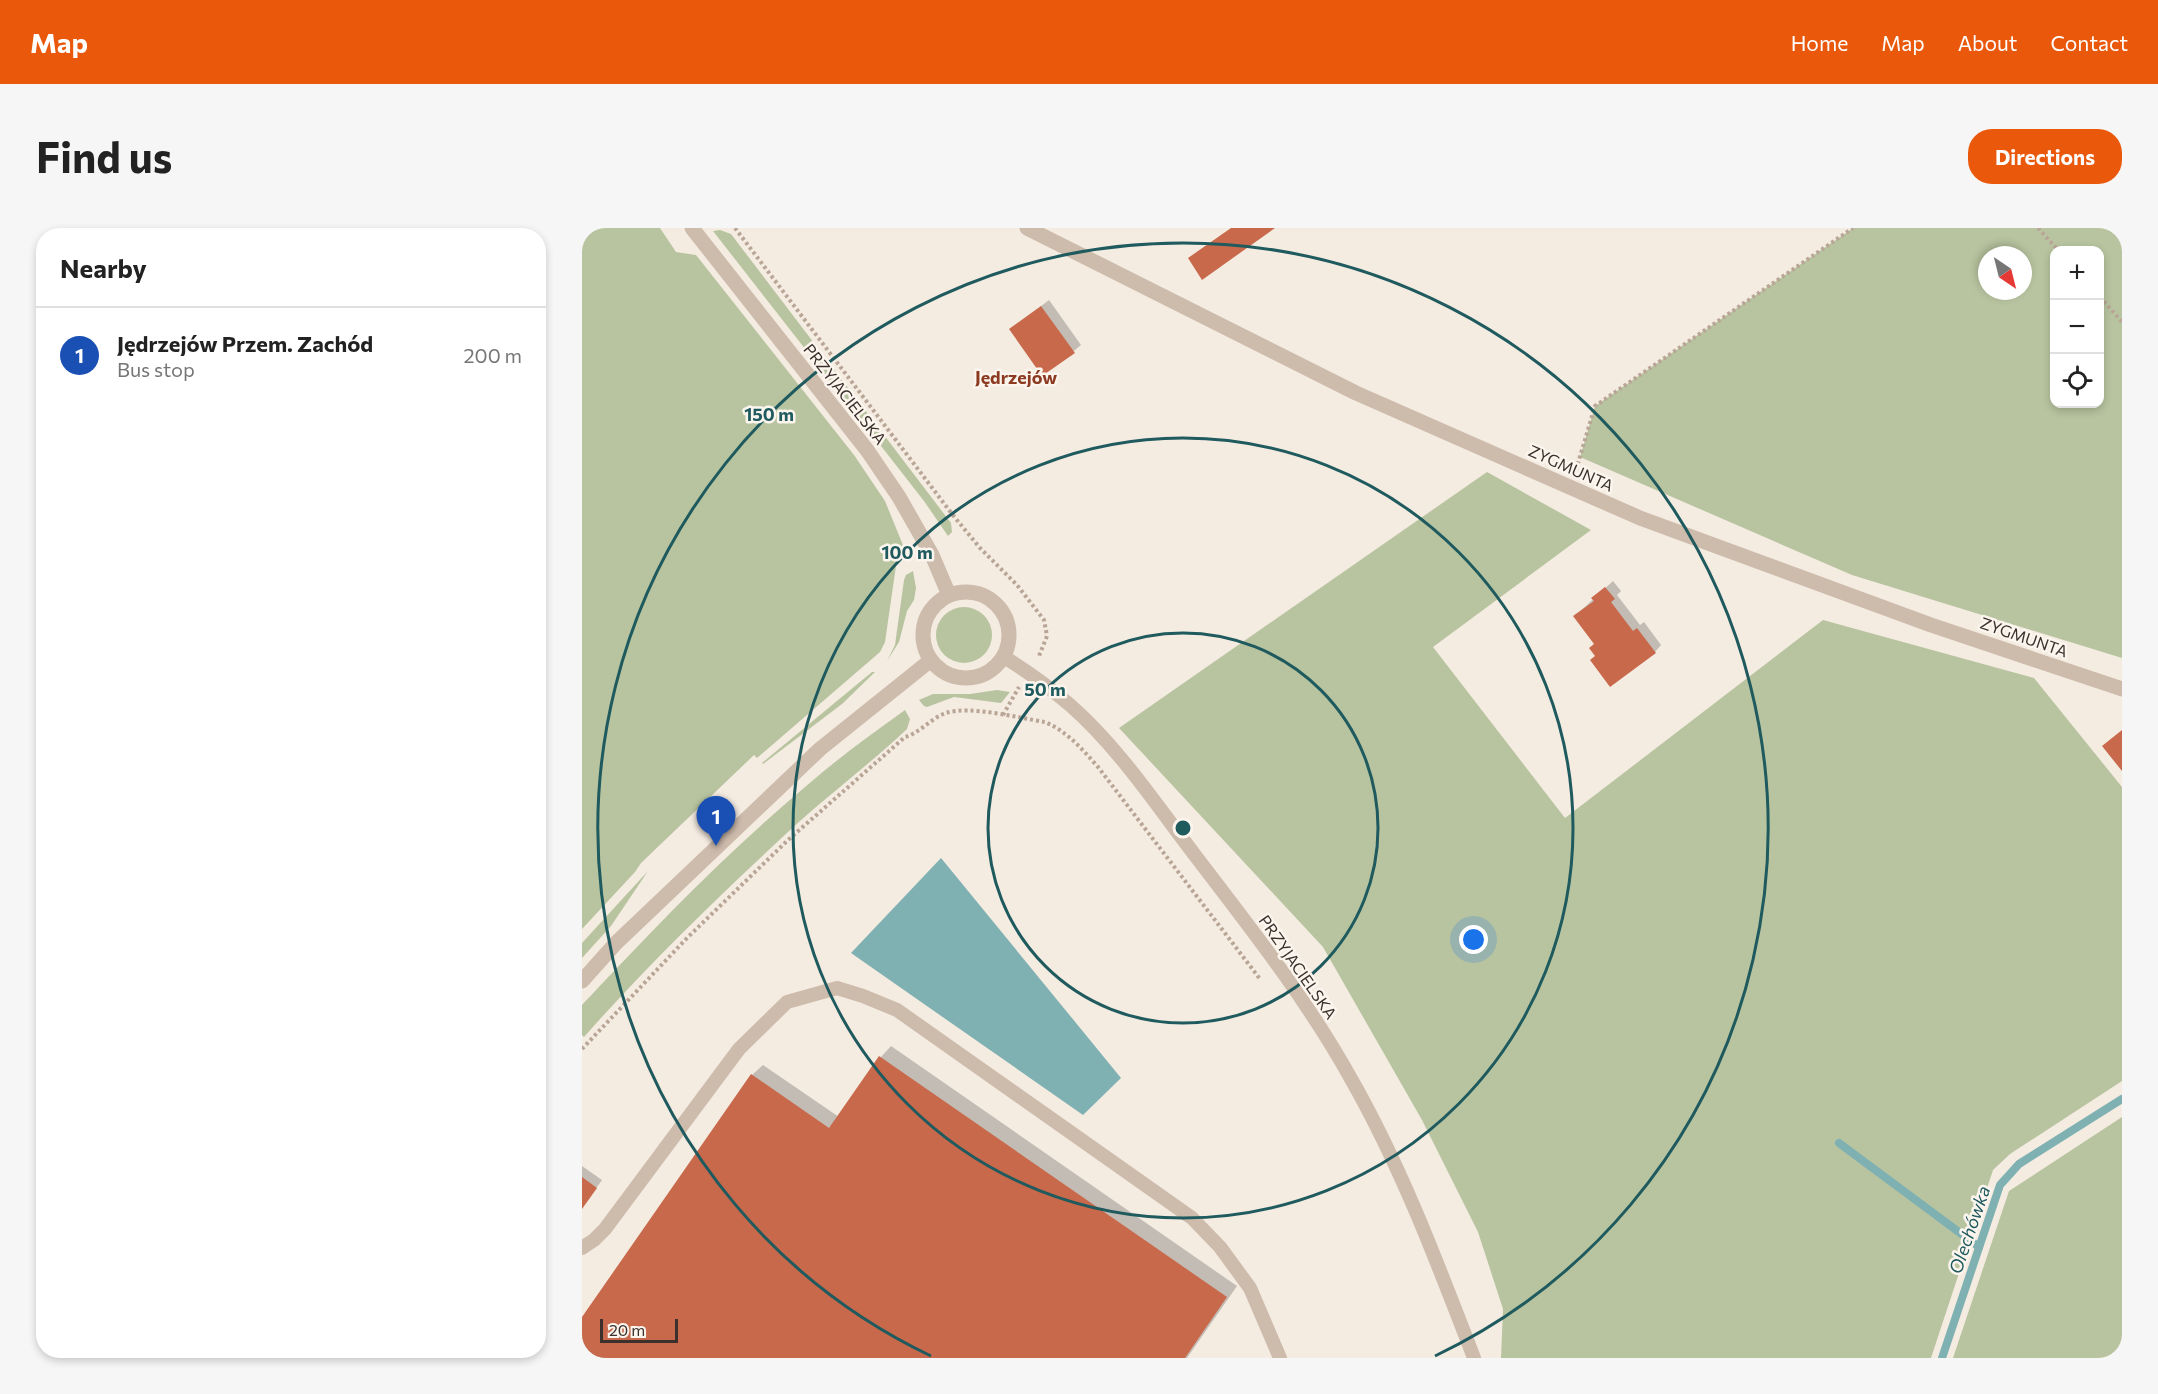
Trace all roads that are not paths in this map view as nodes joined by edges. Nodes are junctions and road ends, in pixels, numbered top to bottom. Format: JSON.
{"nodes":[{"id":1,"x":692,"y":228,"type":"edge"},
{"id":2,"x":1027,"y":228,"type":"edge"},
{"id":3,"x":949,"y":595,"type":"junction"},
{"id":4,"x":1004,"y":657,"type":"junction"},
{"id":5,"x":931,"y":660,"type":"junction"},
{"id":6,"x":2122,"y":689,"type":"edge"},
{"id":7,"x":582,"y":981,"type":"edge"},
{"id":8,"x":582,"y":1248,"type":"edge"},
{"id":9,"x":1280,"y":1358,"type":"edge"},
{"id":10,"x":1474,"y":1358,"type":"edge"}],
"edges":[{"from":1,"to":3,"type":"street","name":"PRZYJACIELSKA"},
{"from":2,"to":6,"type":"street","name":"ZYGMUNTA"},
{"from":3,"to":4,"type":"street"},
{"from":3,"to":5,"type":"street"},
{"from":4,"to":5,"type":"street"},
{"from":4,"to":10,"type":"lane","name":"PRZYJACIELSKA"},
{"from":5,"to":7,"type":"street"},
{"from":8,"to":9,"type":"lane"}]}
